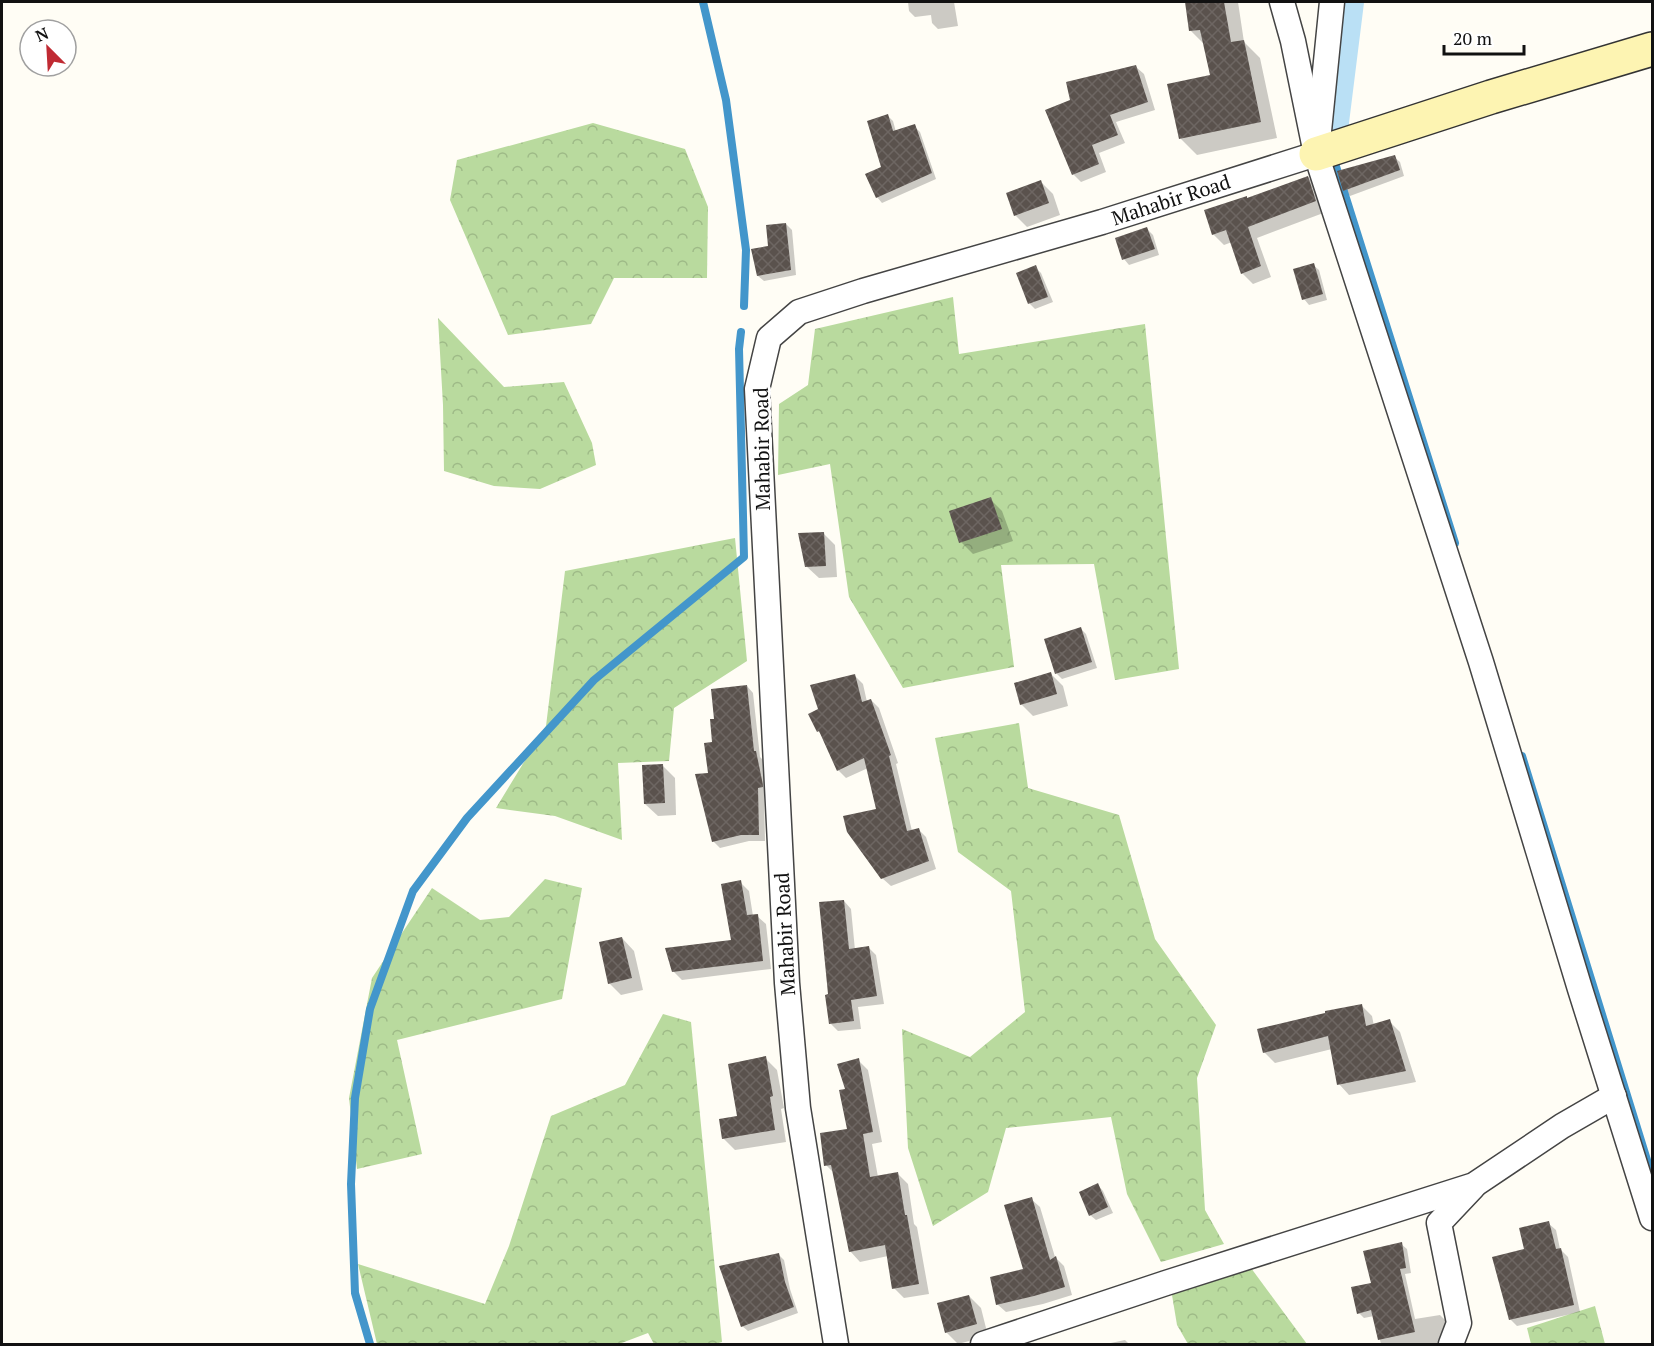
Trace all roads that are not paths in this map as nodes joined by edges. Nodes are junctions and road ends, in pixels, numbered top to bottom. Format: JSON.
{"nodes":[{"id":1,"x":1282,"y":2,"type":"edge"},
{"id":2,"x":1332,"y":2,"type":"edge"},
{"id":3,"x":1653,"y":49,"type":"edge"},
{"id":4,"x":1316,"y":154,"type":"junction"},
{"id":5,"x":1614,"y":1096,"type":"junction"},
{"id":6,"x":1474,"y":1185,"type":"junction"},
{"id":7,"x":1653,"y":1218,"type":"edge"},
{"id":8,"x":836,"y":1344,"type":"edge"},
{"id":9,"x":983,"y":1344,"type":"edge"},
{"id":10,"x":1450,"y":1344,"type":"edge"}],
"edges":[{"from":1,"to":4,"type":"street"},
{"from":2,"to":4,"type":"street"},
{"from":3,"to":4,"type":"street","name":"Mahabir Road"},
{"from":4,"to":5,"type":"street"},
{"from":4,"to":8,"type":"street","name":"Mahabir Road"},
{"from":5,"to":6,"type":"street"},
{"from":5,"to":7,"type":"street"},
{"from":6,"to":9,"type":"street"},
{"from":6,"to":10,"type":"street"}]}
